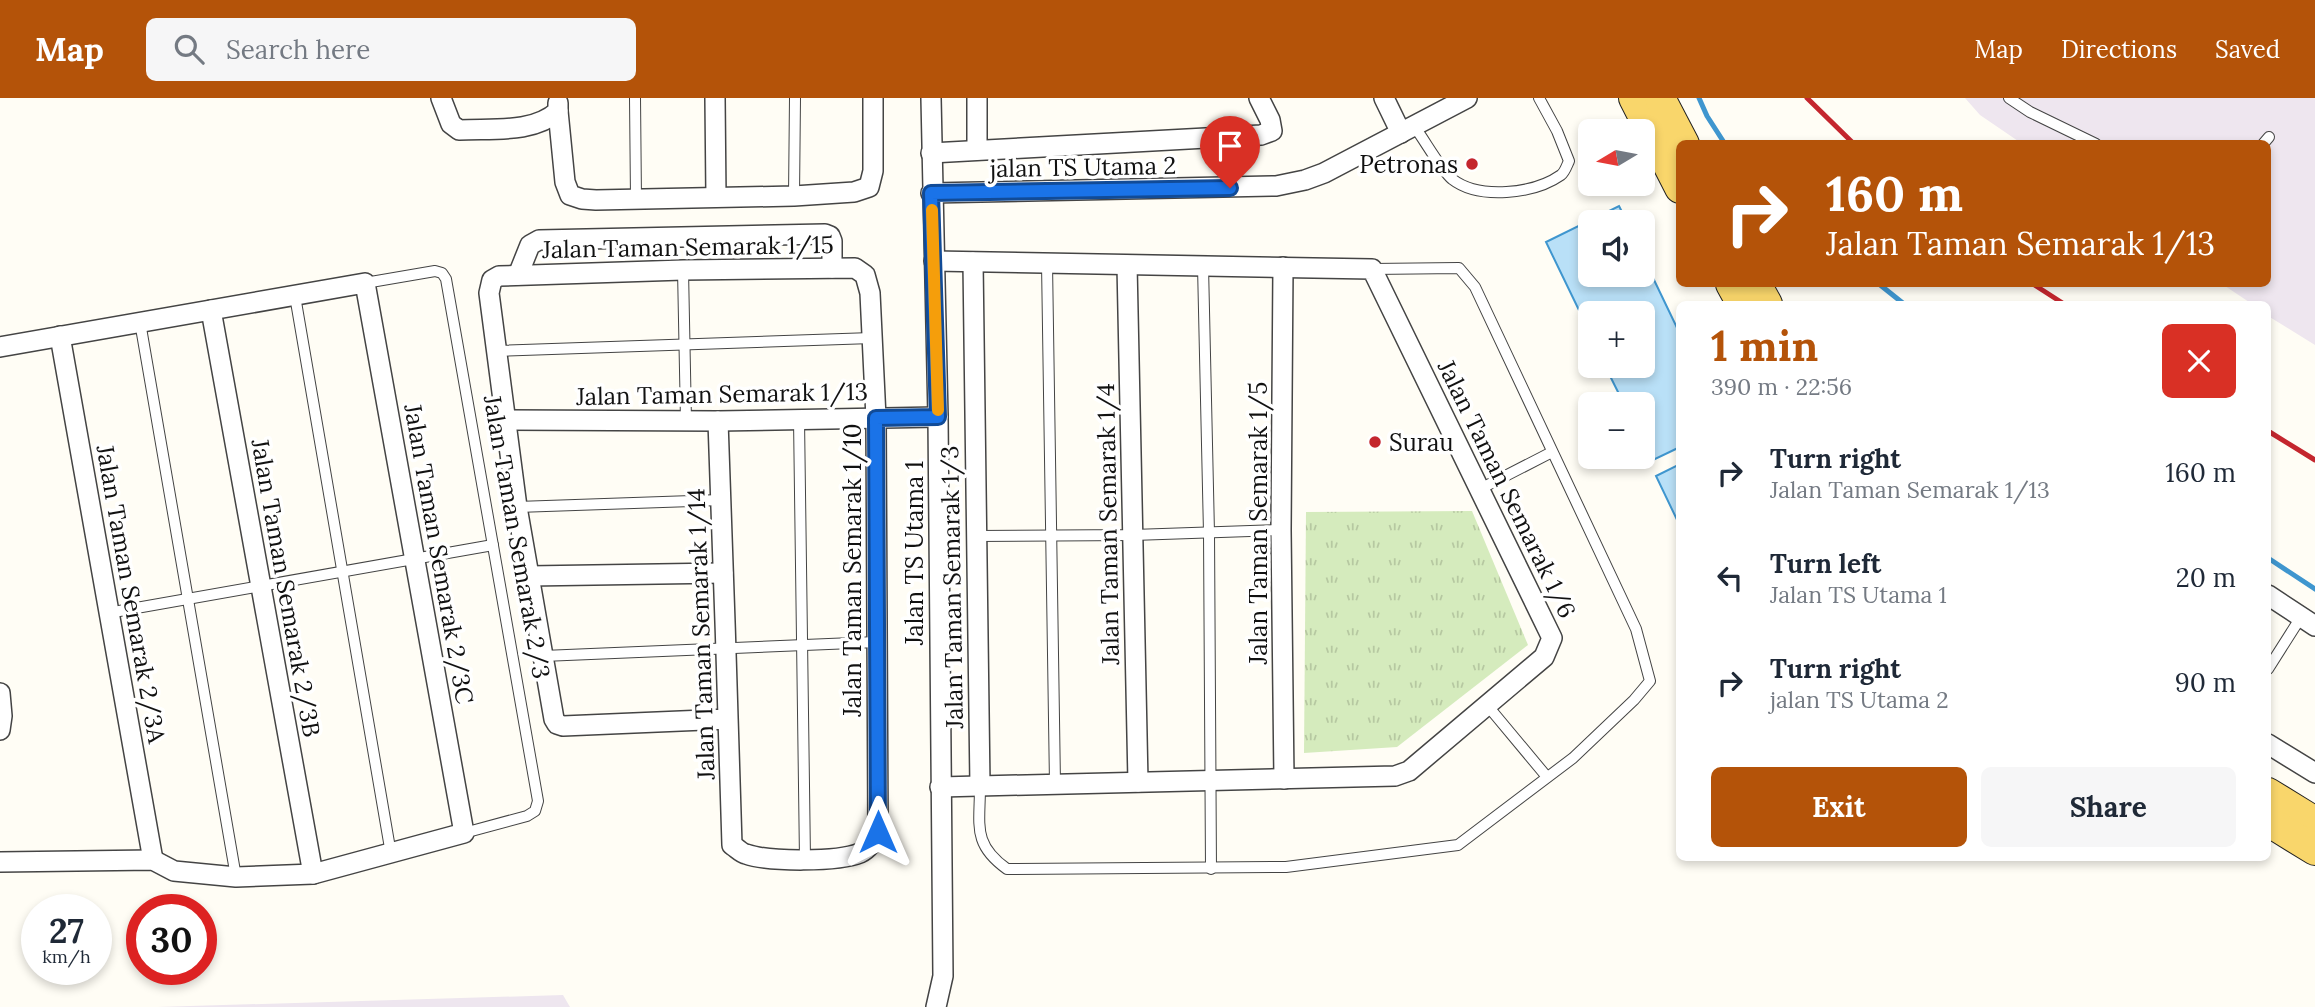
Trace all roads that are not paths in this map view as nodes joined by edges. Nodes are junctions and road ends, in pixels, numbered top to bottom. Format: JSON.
{"nodes":[{"id":1,"x":441,"y":98,"type":"edge"},
{"id":2,"x":635,"y":98,"type":"edge"},
{"id":3,"x":715,"y":98,"type":"edge"},
{"id":4,"x":795,"y":98,"type":"edge"},
{"id":5,"x":873,"y":98,"type":"edge"},
{"id":6,"x":931,"y":98,"type":"edge"},
{"id":7,"x":977,"y":98,"type":"edge"},
{"id":8,"x":1259,"y":98,"type":"edge"},
{"id":9,"x":1384,"y":98,"type":"edge"},
{"id":10,"x":1467,"y":98,"type":"edge"},
{"id":11,"x":1539,"y":98,"type":"edge"},
{"id":12,"x":1634,"y":98,"type":"edge"},
{"id":13,"x":1660,"y":98,"type":"edge"},
{"id":14,"x":2009,"y":98,"type":"edge"},
{"id":15,"x":558,"y":104,"type":"edge"},
{"id":16,"x":1408,"y":129,"type":"junction"},
{"id":17,"x":1682,"y":140,"type":"edge"},
{"id":18,"x":2088,"y":140,"type":"edge"},
{"id":19,"x":977,"y":149,"type":"junction"},
{"id":20,"x":931,"y":153,"type":"junction"},
{"id":21,"x":1676,"y":180,"type":"edge"},
{"id":22,"x":931,"y":193,"type":"junction"},
{"id":23,"x":794,"y":196,"type":"junction"},
{"id":24,"x":716,"y":197,"type":"junction"},
{"id":25,"x":636,"y":199,"type":"junction"},
{"id":26,"x":934,"y":261,"type":"junction"},
{"id":27,"x":972,"y":262,"type":"junction"},
{"id":28,"x":1047,"y":263,"type":"junction"},
{"id":29,"x":1127,"y":265,"type":"junction"},
{"id":30,"x":1203,"y":266,"type":"junction"},
{"id":31,"x":1283,"y":267,"type":"junction"},
{"id":32,"x":831,"y":268,"type":"junction"},
{"id":33,"x":1372,"y":268,"type":"junction"},
{"id":34,"x":683,"y":270,"type":"junction"},
{"id":35,"x":519,"y":275,"type":"junction"},
{"id":36,"x":365,"y":283,"type":"junction"},
{"id":37,"x":870,"y":293,"type":"joint"},
{"id":38,"x":295,"y":296,"type":"junction"},
{"id":39,"x":211,"y":310,"type":"junction"},
{"id":40,"x":140,"y":322,"type":"junction"},
{"id":41,"x":60,"y":336,"type":"junction"},
{"id":42,"x":872,"y":338,"type":"junction"},
{"id":43,"x":685,"y":344,"type":"junction"},
{"id":44,"x":0,"y":347,"type":"edge"},
{"id":45,"x":496,"y":351,"type":"junction"},
{"id":46,"x":938,"y":417,"type":"junction"},
{"id":47,"x":799,"y":418,"type":"junction"},
{"id":48,"x":876,"y":418,"type":"junction"},
{"id":49,"x":506,"y":420,"type":"junction"},
{"id":50,"x":686,"y":421,"type":"junction"},
{"id":51,"x":718,"y":421,"type":"junction"},
{"id":52,"x":1552,"y":452,"type":"junction"},
{"id":53,"x":1480,"y":489,"type":"junction"},
{"id":54,"x":721,"y":500,"type":"junction"},
{"id":55,"x":517,"y":507,"type":"junction"},
{"id":56,"x":1281,"y":530,"type":"junction"},
{"id":57,"x":1209,"y":533,"type":"junction"},
{"id":58,"x":1052,"y":535,"type":"junction"},
{"id":59,"x":1133,"y":535,"type":"junction"},
{"id":60,"x":976,"y":536,"type":"junction"},
{"id":61,"x":493,"y":545,"type":"junction"},
{"id":62,"x":415,"y":559,"type":"junction"},
{"id":63,"x":343,"y":572,"type":"junction"},
{"id":64,"x":723,"y":573,"type":"junction"},
{"id":65,"x":529,"y":576,"type":"junction"},
{"id":66,"x":261,"y":586,"type":"junction"},
{"id":67,"x":2271,"y":596,"type":"edge"},
{"id":68,"x":188,"y":599,"type":"junction"},
{"id":69,"x":108,"y":613,"type":"junction"},
{"id":70,"x":2308,"y":622,"type":"edge"},
{"id":71,"x":877,"y":642,"type":"junction"},
{"id":72,"x":802,"y":646,"type":"junction"},
{"id":73,"x":726,"y":649,"type":"junction"},
{"id":74,"x":543,"y":656,"type":"junction"},
{"id":75,"x":2271,"y":665,"type":"edge"},
{"id":76,"x":0,"y":693,"type":"edge"},
{"id":77,"x":1487,"y":705,"type":"junction"},
{"id":78,"x":728,"y":719,"type":"junction"},
{"id":79,"x":0,"y":730,"type":"edge"},
{"id":80,"x":2271,"y":746,"type":"edge"},
{"id":81,"x":2315,"y":774,"type":"edge"},
{"id":82,"x":1547,"y":777,"type":"junction"},
{"id":83,"x":1284,"y":779,"type":"junction"},
{"id":84,"x":1209,"y":780,"type":"junction"},
{"id":85,"x":1138,"y":782,"type":"junction"},
{"id":86,"x":1055,"y":784,"type":"junction"},
{"id":87,"x":979,"y":786,"type":"junction"},
{"id":88,"x":940,"y":787,"type":"junction"},
{"id":89,"x":2271,"y":795,"type":"edge"},
{"id":90,"x":2315,"y":822,"type":"edge"},
{"id":91,"x":2271,"y":823,"type":"edge"},
{"id":92,"x":464,"y":833,"type":"junction"},
{"id":93,"x":2315,"y":850,"type":"edge"},
{"id":94,"x":392,"y":854,"type":"junction"},
{"id":95,"x":805,"y":859,"type":"junction"},
{"id":96,"x":153,"y":860,"type":"junction"},
{"id":97,"x":0,"y":862,"type":"edge"},
{"id":98,"x":1211,"y":869,"type":"junction"},
{"id":99,"x":313,"y":874,"type":"junction"},
{"id":100,"x":236,"y":877,"type":"junction"},
{"id":101,"x":936,"y":1007,"type":"edge"}],
"edges":[{"from":1,"to":15,"type":"street"},
{"from":2,"to":25,"type":"lane"},
{"from":3,"to":24,"type":"street"},
{"from":4,"to":23,"type":"lane"},
{"from":5,"to":23,"type":"street"},
{"from":6,"to":20,"type":"street","name":"Jalan TS Utama 1"},
{"from":7,"to":19,"type":"street"},
{"from":8,"to":19,"type":"street"},
{"from":9,"to":16,"type":"street"},
{"from":10,"to":16,"type":"street","name":"jalan TS Utama 2"},
{"from":11,"to":16,"type":"lane"},
{"from":12,"to":21,"type":"main road"},
{"from":13,"to":17,"type":"main road"},
{"from":14,"to":18,"type":"lane"},
{"from":15,"to":25,"type":"street"},
{"from":16,"to":22,"type":"street","name":"jalan TS Utama 2"},
{"from":19,"to":20,"type":"street"},
{"from":20,"to":22,"type":"street","name":"Jalan TS Utama 1"},
{"from":22,"to":26,"type":"street","name":"Jalan TS Utama 1"},
{"from":23,"to":24,"type":"street"},
{"from":24,"to":25,"type":"street"},
{"from":26,"to":27,"type":"street"},
{"from":26,"to":46,"type":"street","name":"Jalan TS Utama 1"},
{"from":27,"to":28,"type":"street"},
{"from":27,"to":60,"type":"street","name":"Jalan Taman Semarak 1/3"},
{"from":28,"to":29,"type":"street"},
{"from":28,"to":58,"type":"lane"},
{"from":29,"to":30,"type":"street"},
{"from":29,"to":59,"type":"street","name":"Jalan Taman Semarak 1/4"},
{"from":30,"to":31,"type":"street"},
{"from":30,"to":57,"type":"lane"},
{"from":31,"to":33,"type":"street"},
{"from":31,"to":56,"type":"street","name":"Jalan Taman Semarak 1/5"},
{"from":32,"to":34,"type":"street","name":"Jalan Taman Semarak 1/15"},
{"from":32,"to":35,"type":"street"},
{"from":32,"to":37,"type":"street","name":"Jalan Taman Semarak 1/15"},
{"from":33,"to":52,"type":"lane"},
{"from":33,"to":53,"type":"street","name":"Jalan Taman Semarak 1/6"},
{"from":34,"to":35,"type":"street","name":"Jalan Taman Semarak 1/15"},
{"from":34,"to":43,"type":"lane"},
{"from":35,"to":45,"type":"street","name":"Jalan Taman Semarak 1/15"},
{"from":36,"to":38,"type":"street"},
{"from":36,"to":61,"type":"lane","name":"Jalan Taman Semarak 2/3"},
{"from":36,"to":62,"type":"street","name":"Jalan Taman Semarak 2/3C"},
{"from":37,"to":42,"type":"street","name":"Jalan Taman Semarak 1/10"},
{"from":38,"to":39,"type":"street"},
{"from":38,"to":63,"type":"lane"},
{"from":39,"to":40,"type":"street"},
{"from":39,"to":66,"type":"street","name":"Jalan Taman Semarak 2/3B"},
{"from":40,"to":41,"type":"street"},
{"from":40,"to":68,"type":"lane"},
{"from":41,"to":44,"type":"street"},
{"from":41,"to":69,"type":"street","name":"Jalan Taman Semarak 2/3A"},
{"from":42,"to":43,"type":"lane"},
{"from":42,"to":48,"type":"street","name":"Jalan Taman Semarak 1/10"},
{"from":43,"to":45,"type":"lane"},
{"from":43,"to":50,"type":"lane"},
{"from":45,"to":49,"type":"street"},
{"from":46,"to":48,"type":"street","name":"Jalan Taman Semarak 1/13"},
{"from":46,"to":88,"type":"street","name":"Jalan TS Utama 1"},
{"from":47,"to":48,"type":"street","name":"Jalan Taman Semarak 1/13"},
{"from":47,"to":51,"type":"street","name":"Jalan Taman Semarak 1/13"},
{"from":47,"to":72,"type":"lane"},
{"from":48,"to":71,"type":"street","name":"Jalan Taman Semarak 1/10"},
{"from":49,"to":50,"type":"street","name":"Jalan Taman Semarak 1/13"},
{"from":49,"to":55,"type":"street"},
{"from":50,"to":51,"type":"street","name":"Jalan Taman Semarak 1/13"},
{"from":51,"to":54,"type":"street","name":"Jalan Taman Semarak 1/14"},
{"from":52,"to":53,"type":"lane"},
{"from":52,"to":82,"type":"lane"},
{"from":53,"to":77,"type":"street","name":"Jalan Taman Semarak 1/6"},
{"from":54,"to":55,"type":"lane"},
{"from":54,"to":64,"type":"street","name":"Jalan Taman Semarak 1/14"},
{"from":55,"to":65,"type":"street"},
{"from":56,"to":57,"type":"lane"},
{"from":56,"to":83,"type":"street","name":"Jalan Taman Semarak 1/5"},
{"from":57,"to":59,"type":"lane"},
{"from":57,"to":84,"type":"lane"},
{"from":58,"to":59,"type":"lane"},
{"from":58,"to":60,"type":"lane"},
{"from":58,"to":86,"type":"lane"},
{"from":59,"to":85,"type":"street","name":"Jalan Taman Semarak 1/4"},
{"from":60,"to":87,"type":"street","name":"Jalan Taman Semarak 1/3"},
{"from":61,"to":62,"type":"lane"},
{"from":61,"to":92,"type":"lane","name":"Jalan Taman Semarak 2/3"},
{"from":62,"to":63,"type":"lane"},
{"from":62,"to":92,"type":"street","name":"Jalan Taman Semarak 2/3C"},
{"from":63,"to":66,"type":"lane"},
{"from":63,"to":94,"type":"lane"},
{"from":64,"to":65,"type":"street"},
{"from":64,"to":73,"type":"street","name":"Jalan Taman Semarak 1/14"},
{"from":65,"to":74,"type":"street"},
{"from":66,"to":68,"type":"lane"},
{"from":66,"to":99,"type":"street","name":"Jalan Taman Semarak 2/3B"},
{"from":67,"to":70,"type":"street"},
{"from":68,"to":69,"type":"lane"},
{"from":68,"to":100,"type":"lane"},
{"from":69,"to":96,"type":"street","name":"Jalan Taman Semarak 2/3A"},
{"from":70,"to":75,"type":"lane"},
{"from":71,"to":72,"type":"lane"},
{"from":71,"to":95,"type":"street","name":"Jalan Taman Semarak 1/10"},
{"from":72,"to":73,"type":"lane"},
{"from":72,"to":95,"type":"lane"},
{"from":73,"to":74,"type":"lane"},
{"from":73,"to":78,"type":"street","name":"Jalan Taman Semarak 1/14"},
{"from":74,"to":78,"type":"street"},
{"from":76,"to":79,"type":"street"},
{"from":77,"to":82,"type":"lane"},
{"from":77,"to":83,"type":"street","name":"Jalan Taman Semarak 1/6"},
{"from":78,"to":95,"type":"street","name":"Jalan Taman Semarak 1/14"},
{"from":80,"to":81,"type":"street"},
{"from":82,"to":98,"type":"lane"},
{"from":83,"to":84,"type":"street","name":"Jalan Taman Semarak 1/6"},
{"from":84,"to":85,"type":"street","name":"Jalan Taman Semarak 1/6"},
{"from":84,"to":98,"type":"lane"},
{"from":85,"to":86,"type":"street","name":"Jalan Taman Semarak 1/6"},
{"from":86,"to":87,"type":"street","name":"Jalan Taman Semarak 1/6"},
{"from":87,"to":88,"type":"street","name":"Jalan Taman Semarak 1/6"},
{"from":87,"to":98,"type":"lane"},
{"from":88,"to":101,"type":"street","name":"Jalan TS Utama 1"},
{"from":89,"to":90,"type":"main road"},
{"from":91,"to":93,"type":"main road"},
{"from":92,"to":94,"type":"street"},
{"from":94,"to":99,"type":"street"},
{"from":96,"to":97,"type":"street"},
{"from":96,"to":100,"type":"street"},
{"from":99,"to":100,"type":"street"}]}
